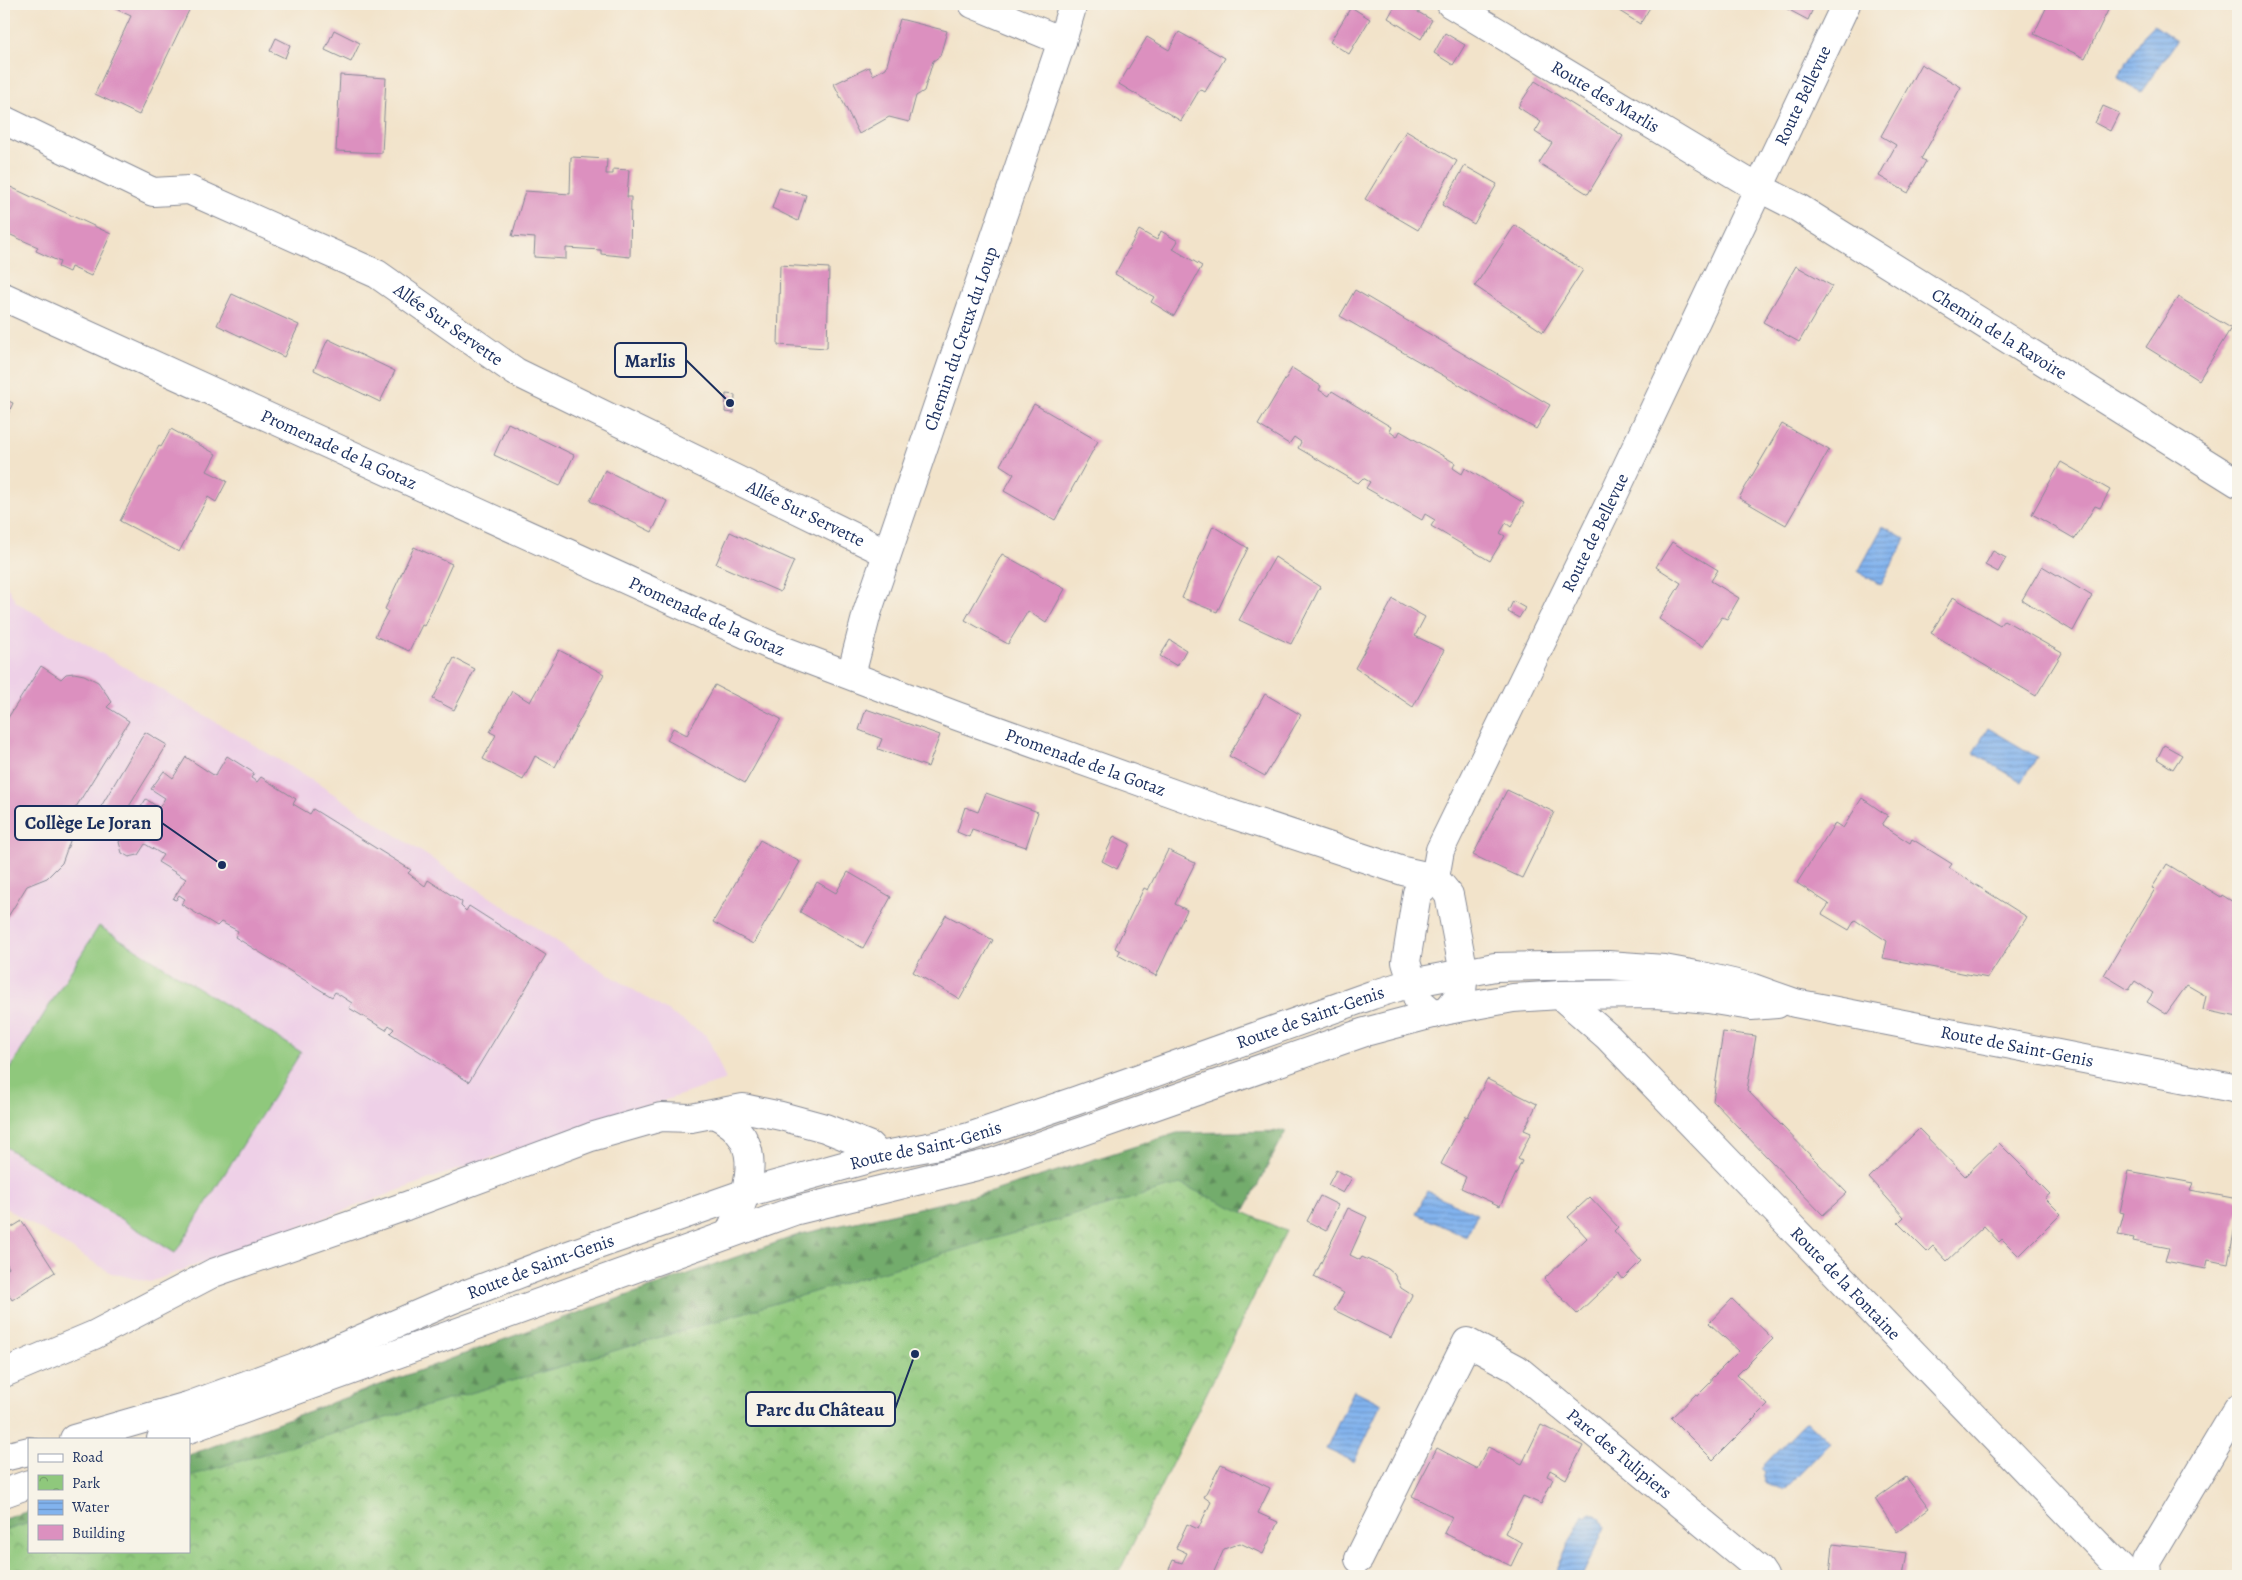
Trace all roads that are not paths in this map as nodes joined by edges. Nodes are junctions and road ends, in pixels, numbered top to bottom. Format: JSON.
{"nodes":[{"id":1,"x":974,"y":4,"type":"edge"},
{"id":2,"x":1073,"y":4,"type":"edge"},
{"id":3,"x":1451,"y":4,"type":"edge"},
{"id":4,"x":1846,"y":4,"type":"edge"},
{"id":5,"x":1062,"y":41,"type":"junction"},
{"id":6,"x":4,"y":120,"type":"edge"},
{"id":7,"x":1760,"y":187,"type":"junction"},
{"id":8,"x":4,"y":297,"type":"edge"},
{"id":9,"x":2238,"y":483,"type":"edge"},
{"id":10,"x":887,"y":553,"type":"junction"},
{"id":11,"x":851,"y":675,"type":"junction"},
{"id":12,"x":1435,"y":878,"type":"junction"},
{"id":13,"x":1464,"y":972,"type":"junction"},
{"id":14,"x":1411,"y":983,"type":"junction"},
{"id":15,"x":1560,"y":995,"type":"junction"},
{"id":16,"x":1796,"y":1003,"type":"junction"},
{"id":17,"x":1441,"y":1012,"type":"junction"},
{"id":18,"x":2238,"y":1089,"type":"edge"},
{"id":19,"x":716,"y":1115,"type":"junction"},
{"id":20,"x":879,"y":1156,"type":"junction"},
{"id":21,"x":746,"y":1193,"type":"junction"},
{"id":22,"x":729,"y":1234,"type":"junction"},
{"id":23,"x":4,"y":1373,"type":"edge"},
{"id":24,"x":2238,"y":1408,"type":"edge"},
{"id":25,"x":77,"y":1438,"type":"edge"},
{"id":26,"x":164,"y":1438,"type":"edge"},
{"id":27,"x":28,"y":1451,"type":"edge"},
{"id":28,"x":4,"y":1458,"type":"edge"},
{"id":29,"x":28,"y":1484,"type":"edge"},
{"id":30,"x":4,"y":1493,"type":"edge"},
{"id":31,"x":1359,"y":1559,"type":"dead end"},
{"id":32,"x":1764,"y":1576,"type":"edge"},
{"id":33,"x":2128,"y":1576,"type":"edge"},
{"id":34,"x":2147,"y":1576,"type":"edge"}],
"edges":[{"from":1,"to":5,"type":"street"},
{"from":2,"to":5,"type":"street","name":"Chemin du Creux du Loup"},
{"from":3,"to":7,"type":"street","name":"Route des Marlis"},
{"from":4,"to":7,"type":"street","name":"Route Bellevue"},
{"from":5,"to":10,"type":"street","name":"Chemin du Creux du Loup"},
{"from":6,"to":10,"type":"street","name":"Allée Sur Servette"},
{"from":7,"to":9,"type":"street","name":"Chemin de la Ravoire"},
{"from":7,"to":12,"type":"street","name":"Route de Bellevue"},
{"from":8,"to":11,"type":"street","name":"Promenade de la Gotaz"},
{"from":10,"to":11,"type":"street","name":"Chemin du Creux du Loup"},
{"from":11,"to":12,"type":"street","name":"Promenade de la Gotaz"},
{"from":12,"to":13,"type":"street"},
{"from":12,"to":14,"type":"street"},
{"from":13,"to":14,"type":"street","name":"Route de Saint-Genis"},
{"from":13,"to":16,"type":"street","name":"Route de Saint-Genis"},
{"from":13,"to":17,"type":"street"},
{"from":14,"to":17,"type":"street"},
{"from":14,"to":20,"type":"street","name":"Route de Saint-Genis"},
{"from":15,"to":16,"type":"street","name":"Route de Saint-Genis"},
{"from":15,"to":17,"type":"street","name":"Route de Saint-Genis"},
{"from":15,"to":33,"type":"street","name":"Route de la Fontaine"},
{"from":16,"to":18,"type":"street","name":"Route de Saint-Genis"},
{"from":17,"to":22,"type":"street","name":"Route de Saint-Genis"},
{"from":19,"to":20,"type":"street"},
{"from":19,"to":21,"type":"street"},
{"from":19,"to":23,"type":"street"},
{"from":20,"to":21,"type":"street","name":"Route de Saint-Genis"},
{"from":21,"to":22,"type":"street"},
{"from":21,"to":25,"type":"street","name":"Route de Saint-Genis"},
{"from":22,"to":26,"type":"street","name":"Route de Saint-Genis"},
{"from":24,"to":34,"type":"street"},
{"from":27,"to":28,"type":"street"},
{"from":29,"to":30,"type":"street"},
{"from":31,"to":32,"type":"street","name":"Parc des Tulipiers"}]}
